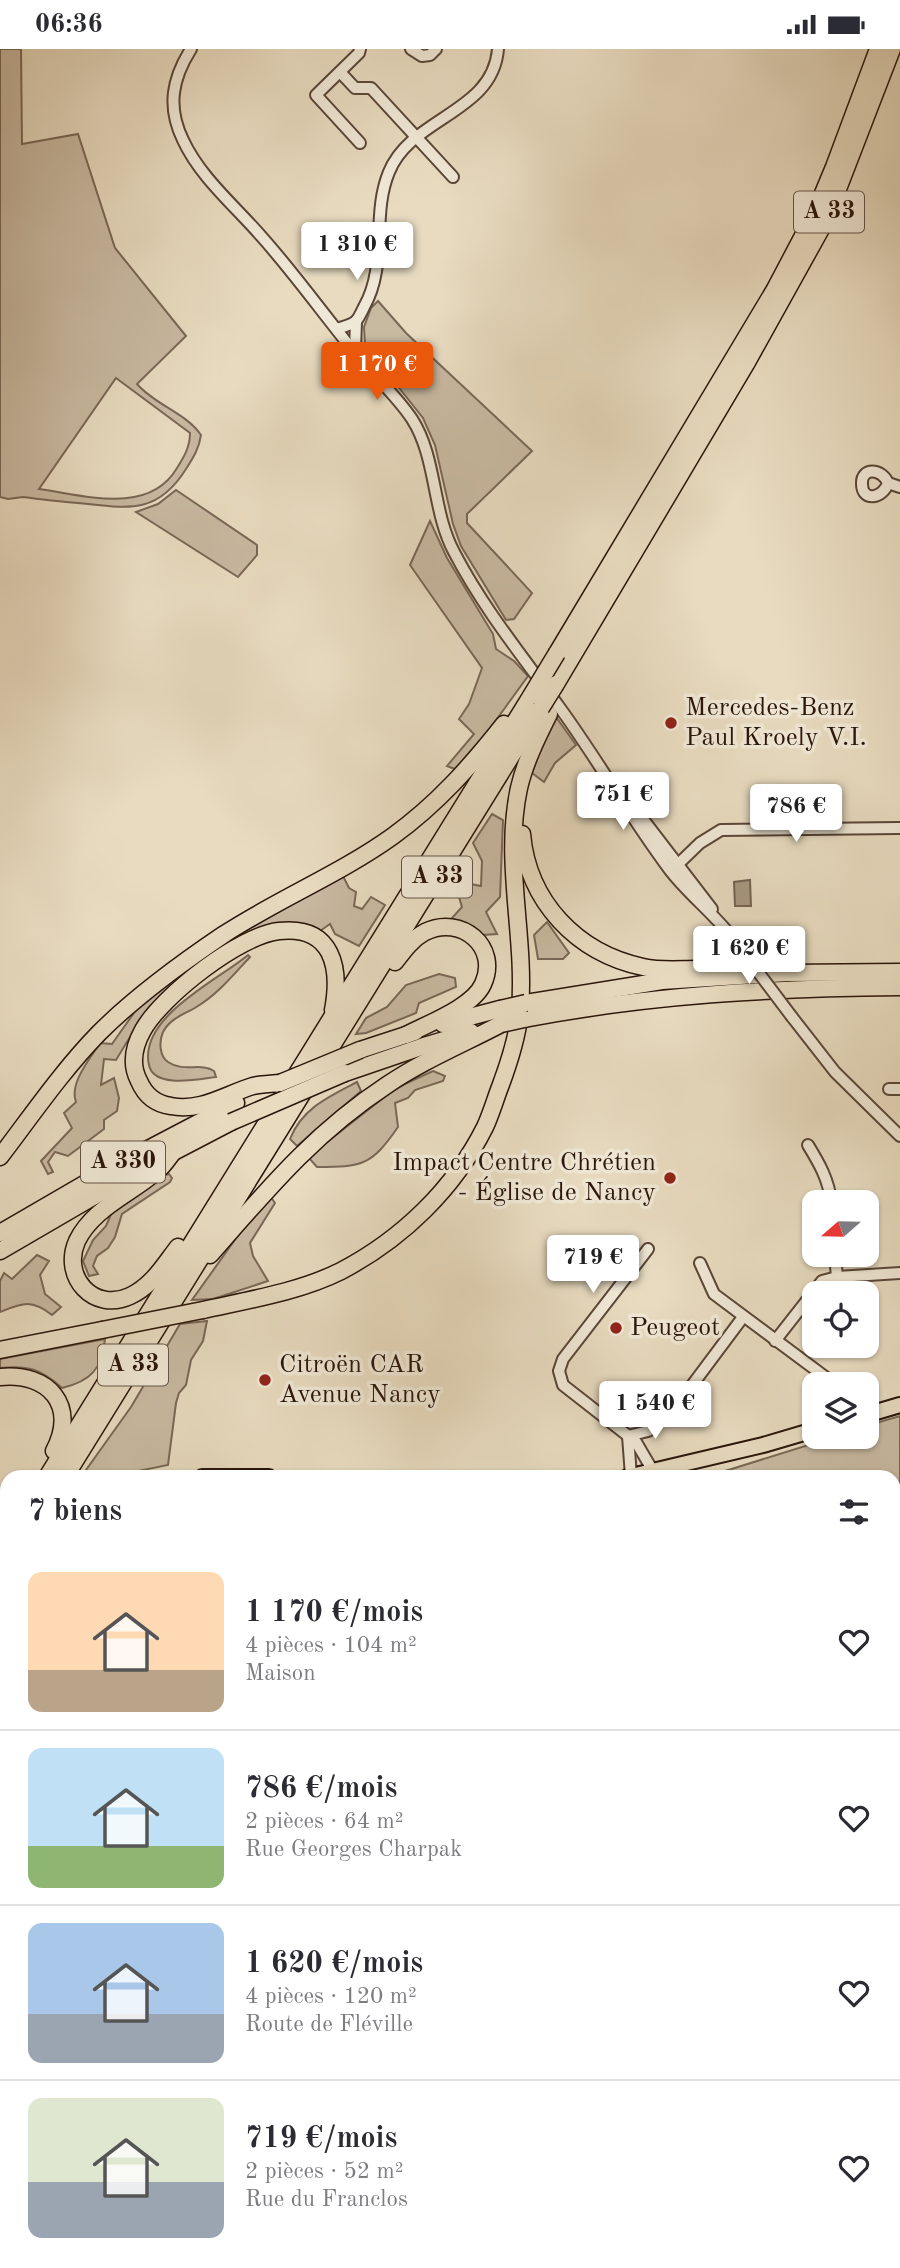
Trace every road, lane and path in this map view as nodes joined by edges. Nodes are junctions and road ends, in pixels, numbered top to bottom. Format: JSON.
{"nodes":[{"id":1,"x":191,"y":49,"type":"edge"},
{"id":2,"x":360,"y":49,"type":"edge"},
{"id":3,"x":411,"y":49,"type":"edge"},
{"id":4,"x":436,"y":49,"type":"edge"},
{"id":5,"x":498,"y":49,"type":"edge"},
{"id":6,"x":878,"y":49,"type":"edge"},
{"id":7,"x":892,"y":49,"type":"edge"},
{"id":8,"x":340,"y":72,"type":"junction"},
{"id":9,"x":415,"y":137,"type":"junction"},
{"id":10,"x":359,"y":143,"type":"dead end"},
{"id":11,"x":453,"y":177,"type":"dead end"},
{"id":12,"x":355,"y":326,"type":"junction"},
{"id":13,"x":340,"y":333,"type":"junction"},
{"id":14,"x":355,"y":352,"type":"junction"},
{"id":15,"x":888,"y":483,"type":"dead end"},
{"id":16,"x":900,"y":487,"type":"edge"},
{"id":17,"x":537,"y":702,"type":"junction"},
{"id":18,"x":519,"y":787,"type":"junction"},
{"id":19,"x":900,"y":828,"type":"edge"},
{"id":20,"x":674,"y":868,"type":"junction"},
{"id":21,"x":900,"y":972,"type":"edge"},
{"id":22,"x":751,"y":975,"type":"junction"},
{"id":23,"x":900,"y":987,"type":"edge"},
{"id":24,"x":525,"y":1011,"type":"junction"},
{"id":25,"x":500,"y":1017,"type":"junction"},
{"id":26,"x":331,"y":1018,"type":"junction"},
{"id":27,"x":406,"y":1035,"type":"junction"},
{"id":28,"x":332,"y":1045,"type":"junction"},
{"id":29,"x":251,"y":1091,"type":"junction"},
{"id":30,"x":900,"y":1136,"type":"edge"},
{"id":31,"x":807,"y":1145,"type":"dead end"},
{"id":32,"x":174,"y":1151,"type":"junction"},
{"id":33,"x":0,"y":1157,"type":"edge"},
{"id":34,"x":227,"y":1184,"type":"junction"},
{"id":35,"x":830,"y":1190,"type":"edge"},
{"id":36,"x":0,"y":1233,"type":"edge"},
{"id":37,"x":648,"y":1249,"type":"dead end"},
{"id":38,"x":0,"y":1251,"type":"edge"},
{"id":39,"x":700,"y":1263,"type":"dead end"},
{"id":40,"x":836,"y":1267,"type":"edge"},
{"id":41,"x":900,"y":1273,"type":"edge"},
{"id":42,"x":837,"y":1277,"type":"junction"},
{"id":43,"x":179,"y":1291,"type":"junction"},
{"id":44,"x":743,"y":1317,"type":"junction"},
{"id":45,"x":775,"y":1341,"type":"junction"},
{"id":46,"x":0,"y":1350,"type":"edge"},
{"id":47,"x":818,"y":1372,"type":"edge"},
{"id":48,"x":0,"y":1377,"type":"edge"},
{"id":49,"x":900,"y":1405,"type":"edge"},
{"id":50,"x":879,"y":1411,"type":"edge"},
{"id":51,"x":802,"y":1434,"type":"edge"},
{"id":52,"x":628,"y":1436,"type":"junction"},
{"id":53,"x":44,"y":1470,"type":"edge"},
{"id":54,"x":51,"y":1470,"type":"edge"},
{"id":55,"x":69,"y":1470,"type":"edge"},
{"id":56,"x":629,"y":1470,"type":"edge"},
{"id":57,"x":652,"y":1470,"type":"edge"},
{"id":58,"x":657,"y":1470,"type":"edge"}],
"edges":[{"from":1,"to":13,"type":"street"},
{"from":2,"to":8,"type":"street"},
{"from":3,"to":4,"type":"street"},
{"from":5,"to":9,"type":"street"},
{"from":6,"to":17,"type":"highway","number":"A 33","bridge":true},
{"from":7,"to":17,"type":"highway","number":"A 33","bridge":true},
{"from":8,"to":9,"type":"street"},
{"from":8,"to":10,"type":"street"},
{"from":9,"to":11,"type":"street"},
{"from":9,"to":12,"type":"street"},
{"from":12,"to":13,"type":"street"},
{"from":12,"to":14,"type":"street"},
{"from":13,"to":14,"type":"street"},
{"from":14,"to":20,"type":"street"},
{"from":15,"to":16,"type":"street"},
{"from":17,"to":18,"type":"highway"},
{"from":17,"to":26,"type":"highway","number":"A 33"},
{"from":17,"to":28,"type":"highway","number":"A 33"},
{"from":17,"to":33,"type":"highway"},
{"from":18,"to":22,"type":"highway"},
{"from":18,"to":46,"type":"highway","bridge":true},
{"from":19,"to":20,"type":"street"},
{"from":20,"to":30,"type":"street","bridge":true},
{"from":21,"to":22,"type":"highway","number":"A 330"},
{"from":22,"to":24,"type":"highway","number":"A 330"},
{"from":23,"to":24,"type":"highway","number":"A 330"},
{"from":24,"to":25,"type":"highway","number":"A 330","bridge":true},
{"from":25,"to":27,"type":"highway","number":"A 330"},
{"from":25,"to":32,"type":"highway","number":"A 330","bridge":true},
{"from":25,"to":43,"type":"highway"},
{"from":26,"to":29,"type":"highway"},
{"from":26,"to":34,"type":"highway","number":"A 33"},
{"from":27,"to":28,"type":"highway"},
{"from":27,"to":29,"type":"highway","number":"A 330","bridge":true},
{"from":28,"to":43,"type":"highway","number":"A 33"},
{"from":29,"to":36,"type":"highway","number":"A 330"},
{"from":31,"to":35,"type":"street"},
{"from":32,"to":34,"type":"highway"},
{"from":32,"to":38,"type":"highway","number":"A 330"},
{"from":34,"to":54,"type":"highway","number":"A 33"},
{"from":37,"to":52,"type":"street"},
{"from":39,"to":44,"type":"street"},
{"from":40,"to":42,"type":"street"},
{"from":41,"to":42,"type":"street"},
{"from":42,"to":45,"type":"street"},
{"from":43,"to":55,"type":"highway","number":"A 33"},
{"from":44,"to":45,"type":"street"},
{"from":44,"to":52,"type":"street"},
{"from":45,"to":47,"type":"street"},
{"from":48,"to":53,"type":"highway"},
{"from":49,"to":50,"type":"main road"},
{"from":51,"to":58,"type":"main road"},
{"from":52,"to":56,"type":"street"},
{"from":52,"to":57,"type":"street"}]}
